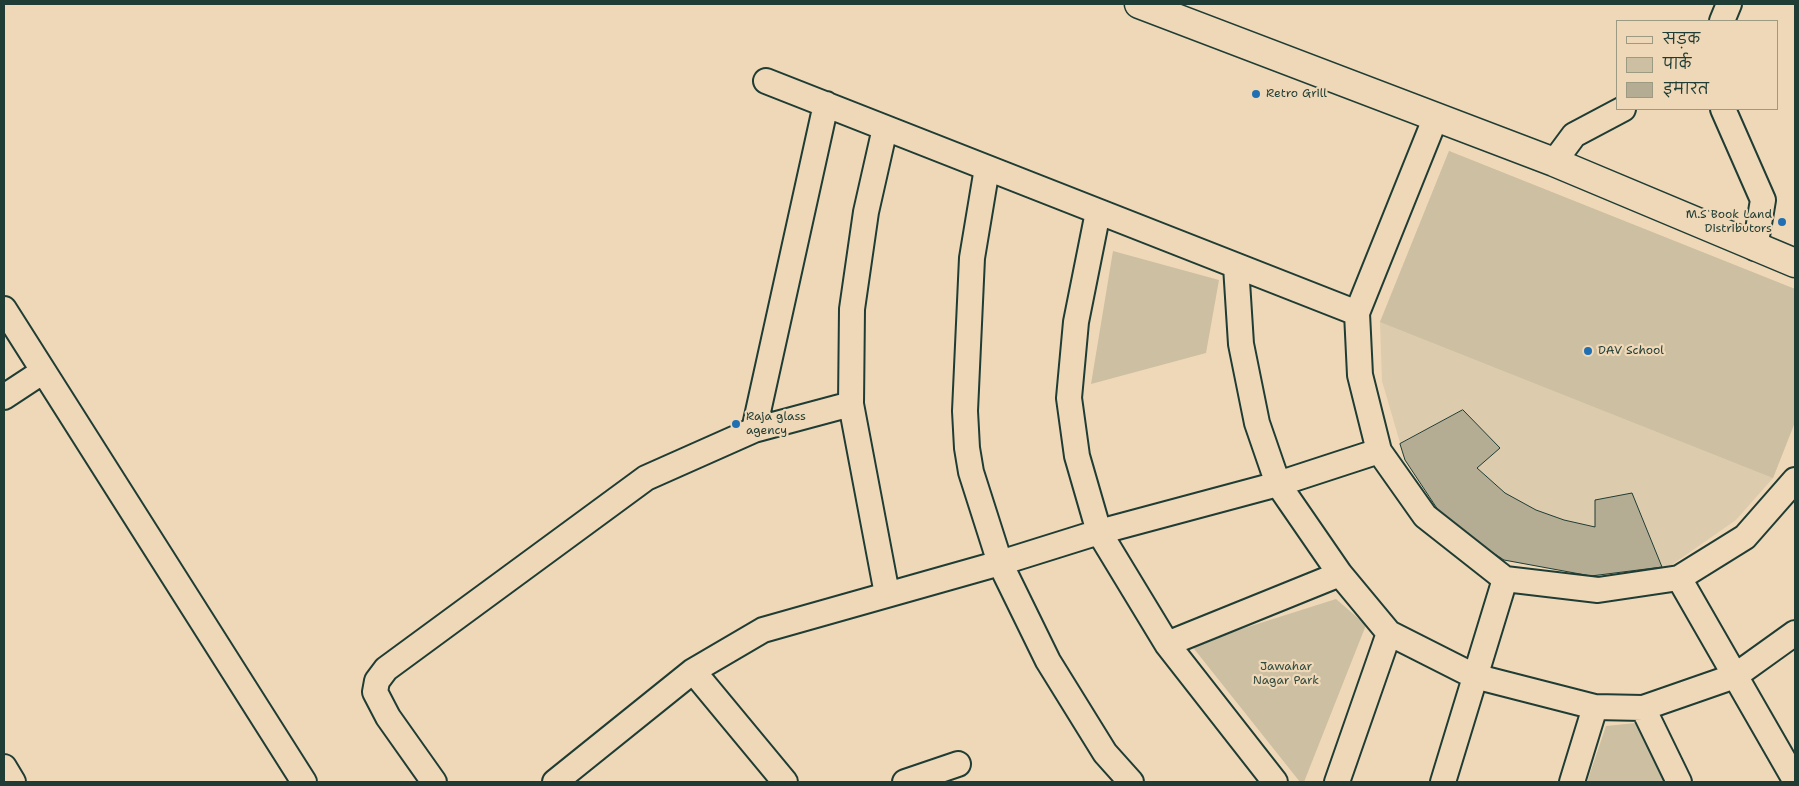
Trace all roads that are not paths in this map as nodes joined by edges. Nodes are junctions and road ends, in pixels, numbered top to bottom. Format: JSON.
{"nodes":[{"id":1,"x":1139,"y":4,"type":"edge"},
{"id":2,"x":1729,"y":4,"type":"edge"},
{"id":3,"x":1722,"y":20,"type":"edge"},
{"id":4,"x":766,"y":80,"type":"dead end"},
{"id":5,"x":826,"y":104,"type":"junction"},
{"id":6,"x":1621,"y":110,"type":"edge"},
{"id":7,"x":1723,"y":110,"type":"edge"},
{"id":8,"x":1435,"y":119,"type":"junction"},
{"id":9,"x":885,"y":128,"type":"junction"},
{"id":10,"x":1554,"y":162,"type":"junction"},
{"id":11,"x":987,"y":168,"type":"junction"},
{"id":12,"x":1098,"y":212,"type":"junction"},
{"id":13,"x":1755,"y":248,"type":"junction"},
{"id":14,"x":1795,"y":263,"type":"edge"},
{"id":15,"x":1236,"y":266,"type":"junction"},
{"id":16,"x":4,"y":309,"type":"edge"},
{"id":17,"x":1356,"y":314,"type":"junction"},
{"id":18,"x":42,"y":372,"type":"junction"},
{"id":19,"x":4,"y":397,"type":"edge"},
{"id":20,"x":851,"y":404,"type":"junction"},
{"id":21,"x":754,"y":430,"type":"junction"},
{"id":22,"x":1379,"y":451,"type":"junction"},
{"id":23,"x":1795,"y":480,"type":"edge"},
{"id":24,"x":1278,"y":484,"type":"junction"},
{"id":25,"x":1099,"y":532,"type":"junction"},
{"id":26,"x":1000,"y":563,"type":"junction"},
{"id":27,"x":1340,"y":574,"type":"junction"},
{"id":28,"x":1679,"y":578,"type":"junction"},
{"id":29,"x":1505,"y":579,"type":"junction"},
{"id":30,"x":887,"y":594,"type":"junction"},
{"id":31,"x":1389,"y":633,"type":"junction"},
{"id":32,"x":1795,"y":633,"type":"edge"},
{"id":33,"x":1167,"y":644,"type":"junction"},
{"id":34,"x":693,"y":671,"type":"junction"},
{"id":35,"x":1474,"y":676,"type":"junction"},
{"id":36,"x":1735,"y":676,"type":"junction"},
{"id":37,"x":1595,"y":707,"type":"junction"},
{"id":38,"x":1643,"y":708,"type":"junction"},
{"id":39,"x":958,"y":764,"type":"dead end"},
{"id":40,"x":4,"y":767,"type":"edge"},
{"id":41,"x":1795,"y":780,"type":"edge"},
{"id":42,"x":13,"y":782,"type":"edge"},
{"id":43,"x":304,"y":782,"type":"edge"},
{"id":44,"x":434,"y":782,"type":"edge"},
{"id":45,"x":555,"y":782,"type":"edge"},
{"id":46,"x":785,"y":782,"type":"edge"},
{"id":47,"x":905,"y":782,"type":"edge"},
{"id":48,"x":1131,"y":782,"type":"edge"},
{"id":49,"x":1275,"y":782,"type":"edge"},
{"id":50,"x":1337,"y":782,"type":"edge"},
{"id":51,"x":1443,"y":782,"type":"edge"},
{"id":52,"x":1572,"y":782,"type":"edge"},
{"id":53,"x":1679,"y":782,"type":"edge"}],
"edges":[{"from":1,"to":8,"type":"main road"},
{"from":2,"to":3,"type":"street"},
{"from":4,"to":5,"type":"street"},
{"from":5,"to":9,"type":"street"},
{"from":5,"to":21,"type":"street"},
{"from":6,"to":10,"type":"street"},
{"from":7,"to":13,"type":"street"},
{"from":8,"to":10,"type":"main road"},
{"from":8,"to":17,"type":"street"},
{"from":9,"to":11,"type":"street"},
{"from":9,"to":20,"type":"street"},
{"from":10,"to":13,"type":"main road"},
{"from":11,"to":12,"type":"street"},
{"from":11,"to":26,"type":"street"},
{"from":12,"to":15,"type":"street"},
{"from":12,"to":25,"type":"street"},
{"from":13,"to":14,"type":"main road"},
{"from":15,"to":17,"type":"street"},
{"from":15,"to":24,"type":"street"},
{"from":16,"to":18,"type":"street"},
{"from":17,"to":22,"type":"street"},
{"from":18,"to":19,"type":"street"},
{"from":18,"to":43,"type":"street"},
{"from":20,"to":21,"type":"street"},
{"from":20,"to":30,"type":"street"},
{"from":21,"to":44,"type":"street"},
{"from":22,"to":24,"type":"street"},
{"from":22,"to":29,"type":"street"},
{"from":23,"to":28,"type":"street"},
{"from":24,"to":25,"type":"street"},
{"from":24,"to":27,"type":"street"},
{"from":25,"to":26,"type":"street"},
{"from":25,"to":33,"type":"street"},
{"from":26,"to":30,"type":"street"},
{"from":26,"to":48,"type":"street"},
{"from":27,"to":31,"type":"street"},
{"from":27,"to":33,"type":"street"},
{"from":28,"to":29,"type":"street"},
{"from":28,"to":36,"type":"street"},
{"from":29,"to":35,"type":"street"},
{"from":30,"to":34,"type":"street"},
{"from":31,"to":35,"type":"street"},
{"from":31,"to":50,"type":"street"},
{"from":32,"to":36,"type":"street"},
{"from":33,"to":49,"type":"street"},
{"from":34,"to":45,"type":"street"},
{"from":34,"to":46,"type":"street"},
{"from":35,"to":37,"type":"street"},
{"from":35,"to":51,"type":"street"},
{"from":36,"to":38,"type":"street"},
{"from":36,"to":41,"type":"street"},
{"from":37,"to":38,"type":"street"},
{"from":37,"to":52,"type":"street"},
{"from":38,"to":53,"type":"street"},
{"from":39,"to":47,"type":"street"},
{"from":40,"to":42,"type":"street"}]}
